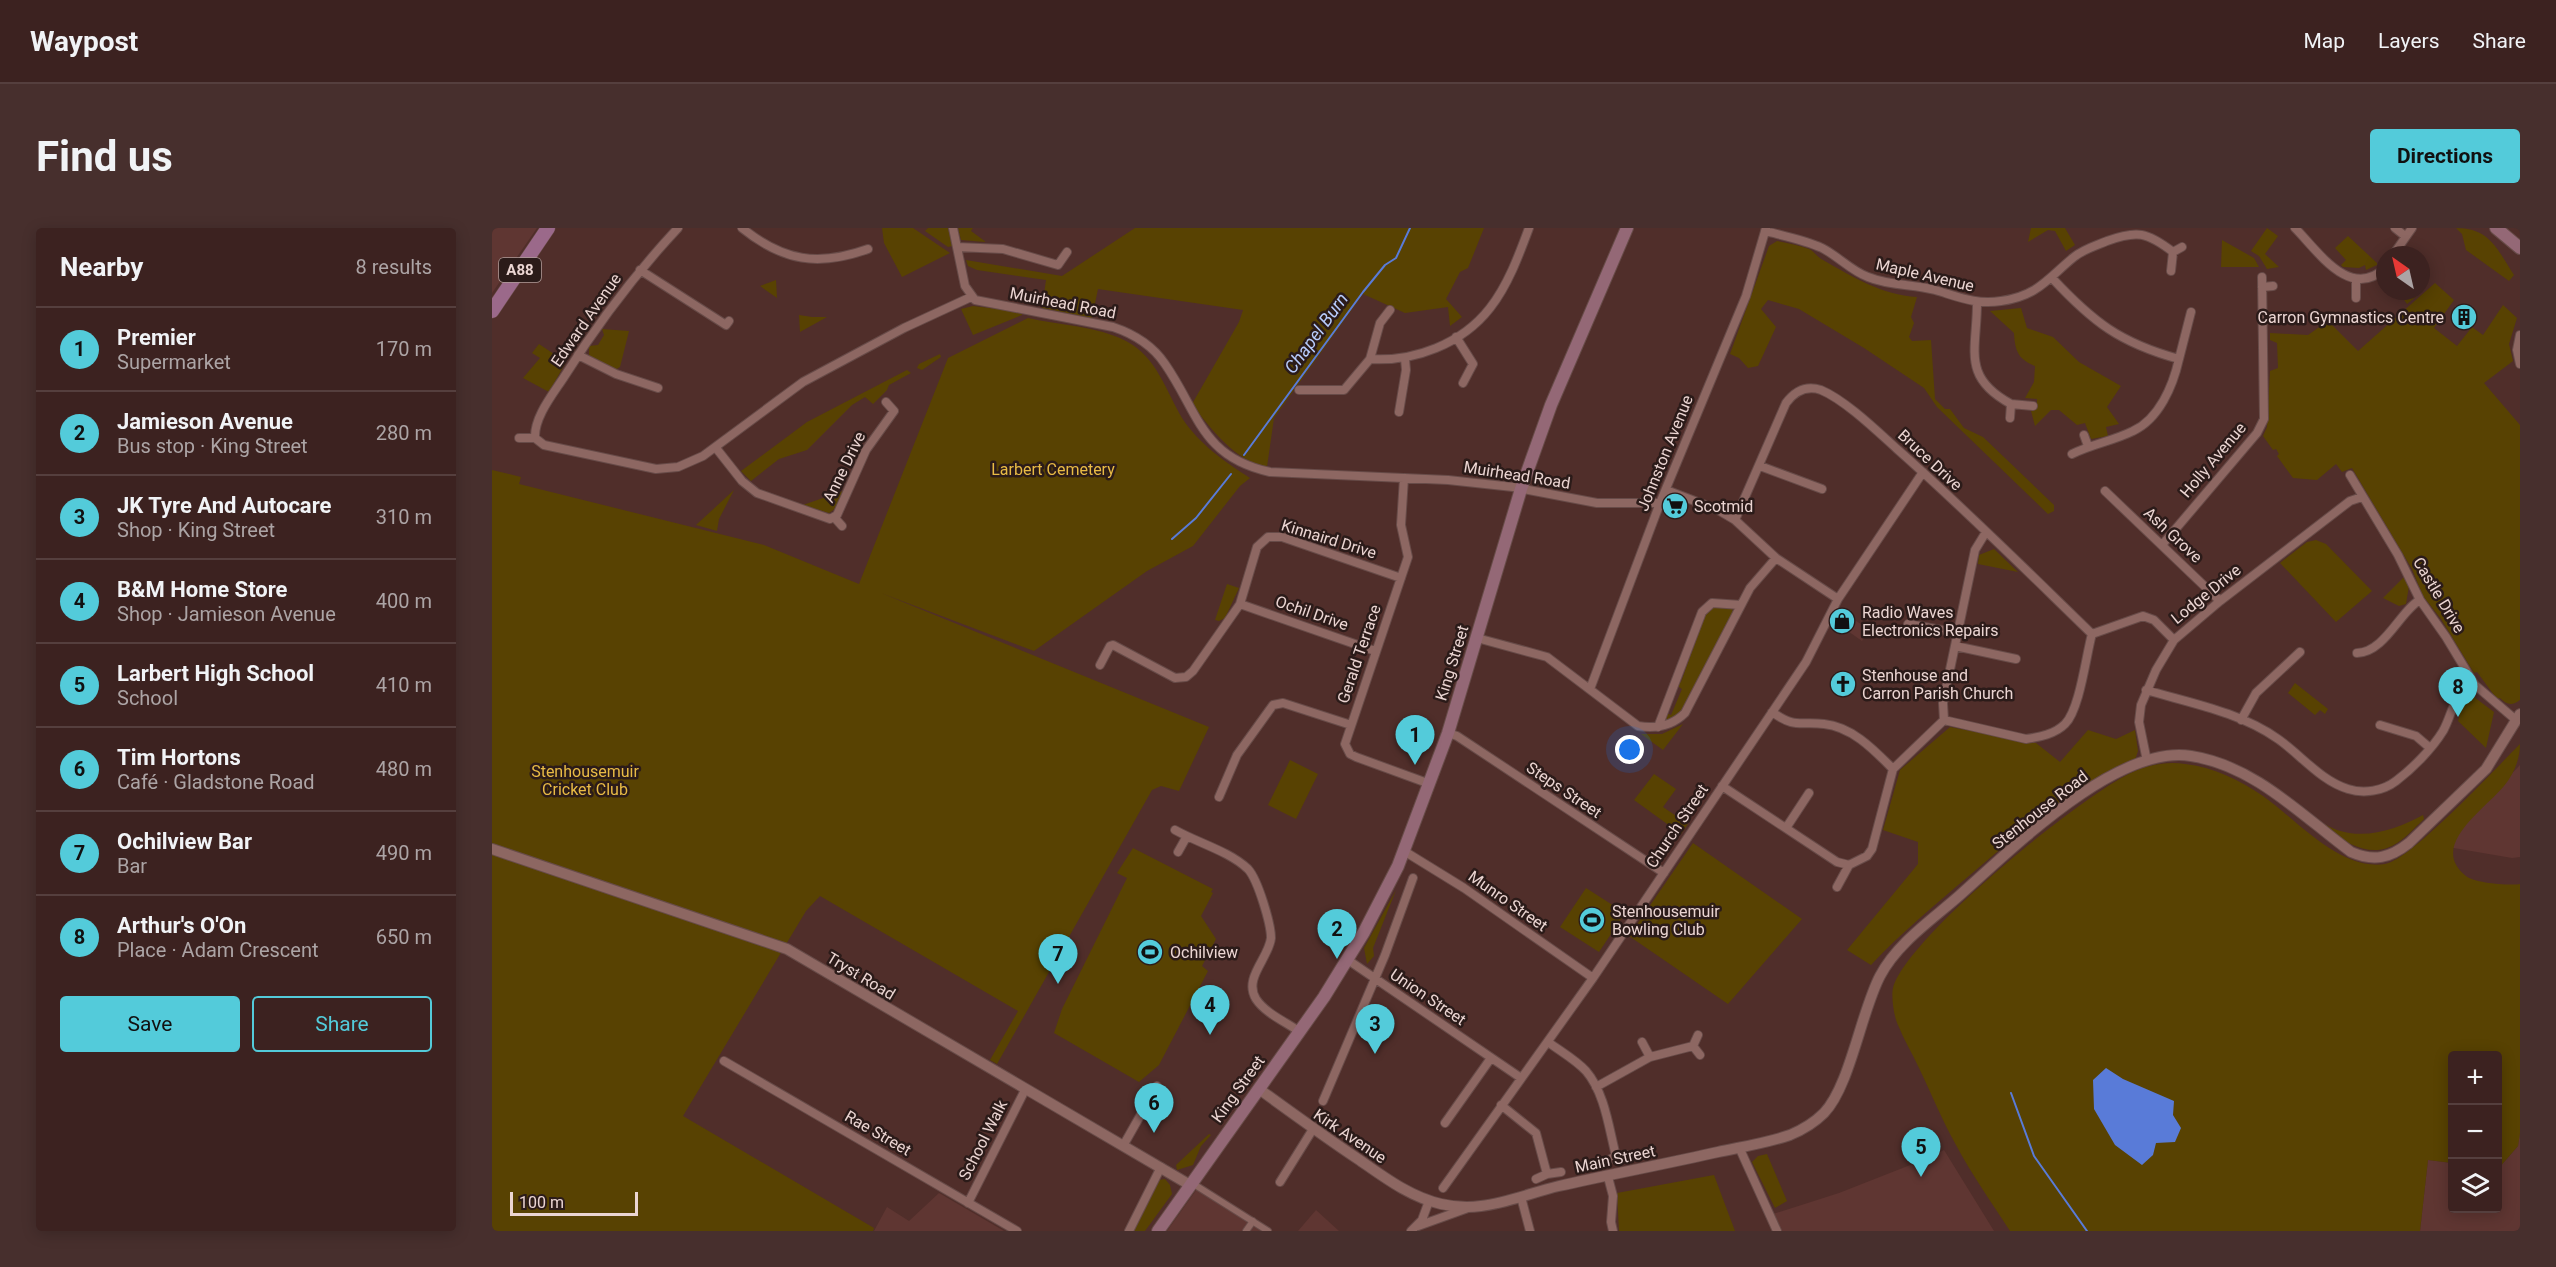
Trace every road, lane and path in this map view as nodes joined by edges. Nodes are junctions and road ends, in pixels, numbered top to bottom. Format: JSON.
{"nodes":[{"id":1,"x":548,"y":228,"type":"edge"},
{"id":2,"x":678,"y":228,"type":"edge"},
{"id":3,"x":953,"y":228,"type":"edge"},
{"id":4,"x":1528,"y":228,"type":"edge"},
{"id":5,"x":1627,"y":228,"type":"edge"},
{"id":6,"x":2295,"y":228,"type":"edge"},
{"id":7,"x":2395,"y":228,"type":"edge"},
{"id":8,"x":2412,"y":228,"type":"edge"},
{"id":9,"x":2496,"y":228,"type":"edge"},
{"id":10,"x":745,"y":229,"type":"edge"},
{"id":11,"x":1766,"y":230,"type":"edge"},
{"id":12,"x":2405,"y":236,"type":"junction"},
{"id":13,"x":2399,"y":246,"type":"edge"},
{"id":14,"x":957,"y":247,"type":"junction"},
{"id":15,"x":2182,"y":247,"type":"dead end"},
{"id":16,"x":2520,"y":248,"type":"edge"},
{"id":17,"x":868,"y":249,"type":"dead end"},
{"id":18,"x":1066,"y":252,"type":"dead end"},
{"id":19,"x":2173,"y":252,"type":"junction"},
{"id":20,"x":640,"y":270,"type":"junction"},
{"id":21,"x":2171,"y":271,"type":"dead end"},
{"id":22,"x":2376,"y":275,"type":"edge"},
{"id":23,"x":2052,"y":278,"type":"junction"},
{"id":24,"x":2356,"y":280,"type":"junction"},
{"id":25,"x":2273,"y":286,"type":"dead end"},
{"id":26,"x":971,"y":297,"type":"junction"},
{"id":27,"x":2356,"y":298,"type":"dead end"},
{"id":28,"x":1977,"y":303,"type":"junction"},
{"id":29,"x":1390,"y":310,"type":"dead end"},
{"id":30,"x":492,"y":311,"type":"edge"},
{"id":31,"x":2191,"y":312,"type":"dead end"},
{"id":32,"x":729,"y":321,"type":"dead end"},
{"id":33,"x":2520,"y":335,"type":"edge"},
{"id":34,"x":1456,"y":337,"type":"junction"},
{"id":35,"x":578,"y":355,"type":"junction"},
{"id":36,"x":1370,"y":359,"type":"junction"},
{"id":37,"x":1406,"y":359,"type":"junction"},
{"id":38,"x":2179,"y":359,"type":"junction"},
{"id":39,"x":2520,"y":364,"type":"edge"},
{"id":40,"x":1463,"y":383,"type":"dead end"},
{"id":41,"x":658,"y":388,"type":"dead end"},
{"id":42,"x":1304,"y":388,"type":"dead end"},
{"id":43,"x":886,"y":402,"type":"dead end"},
{"id":44,"x":2011,"y":404,"type":"junction"},
{"id":45,"x":1401,"y":406,"type":"dead end"},
{"id":46,"x":2032,"y":406,"type":"dead end"},
{"id":47,"x":2010,"y":418,"type":"dead end"},
{"id":48,"x":2084,"y":435,"type":"dead end"},
{"id":49,"x":519,"y":438,"type":"dead end"},
{"id":50,"x":535,"y":438,"type":"junction"},
{"id":51,"x":2088,"y":446,"type":"junction"},
{"id":52,"x":716,"y":448,"type":"junction"},
{"id":53,"x":2072,"y":454,"type":"dead end"},
{"id":54,"x":1760,"y":466,"type":"junction"},
{"id":55,"x":1923,"y":472,"type":"junction"},
{"id":56,"x":2350,"y":475,"type":"dead end"},
{"id":57,"x":1404,"y":478,"type":"junction"},
{"id":58,"x":1521,"y":489,"type":"junction"},
{"id":59,"x":1822,"y":489,"type":"dead end"},
{"id":60,"x":1666,"y":490,"type":"junction"},
{"id":61,"x":2105,"y":491,"type":"dead end"},
{"id":62,"x":2362,"y":497,"type":"junction"},
{"id":63,"x":1660,"y":503,"type":"junction"},
{"id":64,"x":834,"y":518,"type":"junction"},
{"id":65,"x":1735,"y":520,"type":"junction"},
{"id":66,"x":842,"y":526,"type":"dead end"},
{"id":67,"x":1986,"y":532,"type":"junction"},
{"id":68,"x":2162,"y":544,"type":"junction"},
{"id":69,"x":1776,"y":558,"type":"junction"},
{"id":70,"x":1401,"y":578,"type":"junction"},
{"id":71,"x":1838,"y":599,"type":"junction"},
{"id":72,"x":2420,"y":600,"type":"junction"},
{"id":73,"x":2220,"y":601,"type":"junction"},
{"id":74,"x":1240,"y":604,"type":"junction"},
{"id":75,"x":1741,"y":605,"type":"junction"},
{"id":76,"x":1908,"y":624,"type":"dead end"},
{"id":77,"x":1958,"y":633,"type":"junction"},
{"id":78,"x":2092,"y":634,"type":"junction"},
{"id":79,"x":1477,"y":638,"type":"junction"},
{"id":80,"x":2174,"y":640,"type":"junction"},
{"id":81,"x":1955,"y":646,"type":"junction"},
{"id":82,"x":1375,"y":651,"type":"junction"},
{"id":83,"x":2300,"y":652,"type":"dead end"},
{"id":84,"x":2357,"y":653,"type":"dead end"},
{"id":85,"x":2016,"y":659,"type":"dead end"},
{"id":86,"x":1100,"y":665,"type":"dead end"},
{"id":87,"x":2475,"y":685,"type":"junction"},
{"id":88,"x":1590,"y":689,"type":"junction"},
{"id":89,"x":2146,"y":690,"type":"junction"},
{"id":90,"x":1772,"y":712,"type":"junction"},
{"id":91,"x":2518,"y":717,"type":"edge"},
{"id":92,"x":1944,"y":720,"type":"junction"},
{"id":93,"x":2241,"y":720,"type":"junction"},
{"id":94,"x":1351,"y":725,"type":"junction"},
{"id":95,"x":2380,"y":725,"type":"dead end"},
{"id":96,"x":1658,"y":727,"type":"junction"},
{"id":97,"x":1448,"y":733,"type":"junction"},
{"id":98,"x":2430,"y":748,"type":"junction"},
{"id":99,"x":2147,"y":761,"type":"junction"},
{"id":100,"x":1893,"y":769,"type":"junction"},
{"id":101,"x":1430,"y":784,"type":"junction"},
{"id":102,"x":1722,"y":786,"type":"junction"},
{"id":103,"x":1809,"y":793,"type":"dead end"},
{"id":104,"x":1219,"y":797,"type":"dead end"},
{"id":105,"x":1786,"y":828,"type":"junction"},
{"id":106,"x":1175,"y":830,"type":"dead end"},
{"id":107,"x":1187,"y":836,"type":"junction"},
{"id":108,"x":492,"y":849,"type":"edge"},
{"id":109,"x":1404,"y":851,"type":"junction"},
{"id":110,"x":1178,"y":852,"type":"dead end"},
{"id":111,"x":1849,"y":865,"type":"junction"},
{"id":112,"x":1664,"y":873,"type":"junction"},
{"id":113,"x":1413,"y":878,"type":"dead end"},
{"id":114,"x":1837,"y":887,"type":"dead end"},
{"id":115,"x":1348,"y":960,"type":"junction"},
{"id":116,"x":1593,"y":978,"type":"junction"},
{"id":117,"x":1375,"y":979,"type":"junction"},
{"id":118,"x":1300,"y":1032,"type":"junction"},
{"id":119,"x":1698,"y":1035,"type":"dead end"},
{"id":120,"x":1548,"y":1042,"type":"junction"},
{"id":121,"x":1642,"y":1042,"type":"dead end"},
{"id":122,"x":1694,"y":1046,"type":"junction"},
{"id":123,"x":1700,"y":1055,"type":"dead end"},
{"id":124,"x":1650,"y":1057,"type":"junction"},
{"id":125,"x":1491,"y":1058,"type":"junction"},
{"id":126,"x":724,"y":1061,"type":"dead end"},
{"id":127,"x":1521,"y":1078,"type":"junction"},
{"id":128,"x":1157,"y":1086,"type":"dead end"},
{"id":129,"x":1596,"y":1088,"type":"junction"},
{"id":130,"x":1259,"y":1089,"type":"junction"},
{"id":131,"x":1026,"y":1090,"type":"junction"},
{"id":132,"x":1323,"y":1101,"type":"dead end"},
{"id":133,"x":1501,"y":1105,"type":"junction"},
{"id":134,"x":1445,"y":1124,"type":"dead end"},
{"id":135,"x":1313,"y":1129,"type":"junction"},
{"id":136,"x":1768,"y":1141,"type":"joint"},
{"id":137,"x":1123,"y":1146,"type":"junction"},
{"id":138,"x":1739,"y":1147,"type":"junction"},
{"id":139,"x":1627,"y":1155,"type":"dead end"},
{"id":140,"x":1616,"y":1156,"type":"junction"},
{"id":141,"x":1606,"y":1161,"type":"dead end"},
{"id":142,"x":1161,"y":1167,"type":"junction"},
{"id":143,"x":1561,"y":1173,"type":"dead end"},
{"id":144,"x":1547,"y":1174,"type":"junction"},
{"id":145,"x":1608,"y":1177,"type":"junction"},
{"id":146,"x":1536,"y":1179,"type":"dead end"},
{"id":147,"x":1280,"y":1182,"type":"dead end"},
{"id":148,"x":1191,"y":1184,"type":"junction"},
{"id":149,"x":1443,"y":1188,"type":"dead end"},
{"id":150,"x":1521,"y":1197,"type":"junction"},
{"id":151,"x":1429,"y":1201,"type":"junction"},
{"id":152,"x":968,"y":1203,"type":"junction"},
{"id":153,"x":1469,"y":1208,"type":"junction"},
{"id":154,"x":1253,"y":1221,"type":"junction"},
{"id":155,"x":1415,"y":1228,"type":"edge"},
{"id":156,"x":1017,"y":1231,"type":"edge"},
{"id":157,"x":1129,"y":1231,"type":"edge"},
{"id":158,"x":1158,"y":1231,"type":"edge"},
{"id":159,"x":1246,"y":1231,"type":"edge"},
{"id":160,"x":1268,"y":1231,"type":"edge"},
{"id":161,"x":1530,"y":1231,"type":"edge"},
{"id":162,"x":1613,"y":1231,"type":"edge"},
{"id":163,"x":1777,"y":1231,"type":"edge"}],
"edges":[{"from":1,"to":30,"type":"main road","number":"A88"},
{"from":2,"to":20,"type":"street","name":"Edward Avenue"},
{"from":3,"to":14,"type":"street"},
{"from":4,"to":34,"type":"street"},
{"from":5,"to":58,"type":"main road","name":"King Street"},
{"from":6,"to":24,"type":"street"},
{"from":7,"to":12,"type":"street"},
{"from":8,"to":12,"type":"street"},
{"from":9,"to":16,"type":"main road"},
{"from":10,"to":17,"type":"street"},
{"from":11,"to":28,"type":"street","name":"Maple Avenue"},
{"from":11,"to":60,"type":"street","name":"Johnston Avenue"},
{"from":12,"to":13,"type":"street"},
{"from":14,"to":18,"type":"street"},
{"from":14,"to":26,"type":"street"},
{"from":15,"to":19,"type":"street"},
{"from":19,"to":21,"type":"street"},
{"from":19,"to":23,"type":"street","name":"Maple Avenue"},
{"from":20,"to":32,"type":"street"},
{"from":20,"to":35,"type":"street","name":"Edward Avenue"},
{"from":22,"to":24,"type":"street"},
{"from":23,"to":28,"type":"street","name":"Maple Avenue"},
{"from":23,"to":38,"type":"street"},
{"from":24,"to":27,"type":"street"},
{"from":25,"to":68,"type":"street","name":"Holly Avenue"},
{"from":26,"to":52,"type":"street"},
{"from":26,"to":57,"type":"street","name":"Muirhead Road"},
{"from":28,"to":44,"type":"street"},
{"from":29,"to":36,"type":"street"},
{"from":31,"to":38,"type":"street"},
{"from":33,"to":39,"type":"street"},
{"from":34,"to":37,"type":"street"},
{"from":34,"to":40,"type":"street"},
{"from":35,"to":41,"type":"street"},
{"from":35,"to":50,"type":"street","name":"Edward Avenue"},
{"from":36,"to":37,"type":"street"},
{"from":36,"to":42,"type":"street"},
{"from":37,"to":45,"type":"street"},
{"from":38,"to":51,"type":"street"},
{"from":43,"to":64,"type":"street","name":"Anne Drive"},
{"from":44,"to":46,"type":"street"},
{"from":44,"to":47,"type":"street"},
{"from":48,"to":51,"type":"street"},
{"from":49,"to":50,"type":"street"},
{"from":50,"to":52,"type":"street"},
{"from":51,"to":53,"type":"street"},
{"from":52,"to":64,"type":"street","name":"Anne Drive"},
{"from":54,"to":55,"type":"street","name":"Bruce Drive"},
{"from":54,"to":59,"type":"street"},
{"from":54,"to":65,"type":"street","name":"Bruce Drive"},
{"from":55,"to":67,"type":"street","name":"Bruce Drive"},
{"from":55,"to":71,"type":"street","name":"Church Street"},
{"from":56,"to":62,"type":"street","name":"Castle Drive"},
{"from":57,"to":58,"type":"street","name":"Muirhead Road"},
{"from":57,"to":70,"type":"street","name":"Gerald Terrace"},
{"from":58,"to":63,"type":"street","name":"Muirhead Road"},
{"from":58,"to":79,"type":"main road","name":"King Street"},
{"from":60,"to":63,"type":"street","name":"Johnston Avenue"},
{"from":60,"to":65,"type":"street"},
{"from":61,"to":68,"type":"street","name":"Ash Grove"},
{"from":62,"to":72,"type":"street","name":"Castle Drive"},
{"from":62,"to":73,"type":"street","name":"Lodge Drive"},
{"from":63,"to":88,"type":"street","name":"Johnston Avenue"},
{"from":64,"to":66,"type":"street","name":"Anne Drive"},
{"from":65,"to":69,"type":"street"},
{"from":67,"to":77,"type":"street"},
{"from":67,"to":78,"type":"street","name":"Bruce Drive"},
{"from":68,"to":73,"type":"street","name":"Ash Grove"},
{"from":69,"to":71,"type":"street"},
{"from":69,"to":75,"type":"street"},
{"from":70,"to":74,"type":"street","name":"Kinnaird Drive"},
{"from":70,"to":82,"type":"street","name":"Gerald Terrace"},
{"from":71,"to":90,"type":"street","name":"Church Street"},
{"from":72,"to":84,"type":"street"},
{"from":72,"to":87,"type":"street","name":"Castle Drive"},
{"from":73,"to":80,"type":"street","name":"Lodge Drive"},
{"from":74,"to":82,"type":"street","name":"Ochil Drive"},
{"from":74,"to":86,"type":"street","name":"Kinnaird Drive"},
{"from":75,"to":96,"type":"street"},
{"from":75,"to":96,"type":"street"},
{"from":76,"to":77,"type":"street"},
{"from":77,"to":81,"type":"street"},
{"from":78,"to":80,"type":"street"},
{"from":78,"to":92,"type":"street"},
{"from":79,"to":88,"type":"street"},
{"from":79,"to":97,"type":"main road","name":"King Street"},
{"from":80,"to":89,"type":"street","name":"Lodge Drive"},
{"from":81,"to":85,"type":"street"},
{"from":81,"to":92,"type":"street"},
{"from":82,"to":94,"type":"street","name":"Gerald Terrace"},
{"from":83,"to":93,"type":"street"},
{"from":87,"to":91,"type":"street","name":"Castle Drive"},
{"from":87,"to":98,"type":"street"},
{"from":88,"to":96,"type":"street"},
{"from":89,"to":93,"type":"street"},
{"from":89,"to":99,"type":"street","name":"Lodge Drive"},
{"from":90,"to":100,"type":"street"},
{"from":90,"to":102,"type":"street","name":"Church Street"},
{"from":91,"to":99,"type":"street","name":"Stenhouse Road"},
{"from":92,"to":100,"type":"street"},
{"from":93,"to":98,"type":"street"},
{"from":94,"to":101,"type":"street","name":"Gerald Terrace"},
{"from":94,"to":104,"type":"street"},
{"from":95,"to":98,"type":"street"},
{"from":97,"to":101,"type":"main road","name":"King Street"},
{"from":97,"to":112,"type":"street","name":"Steps Street"},
{"from":99,"to":136,"type":"street","name":"Stenhouse Road"},
{"from":100,"to":111,"type":"street"},
{"from":101,"to":109,"type":"main road","name":"King Street"},
{"from":102,"to":105,"type":"street"},
{"from":102,"to":112,"type":"street","name":"Church Street"},
{"from":103,"to":105,"type":"street"},
{"from":105,"to":111,"type":"street"},
{"from":106,"to":107,"type":"street"},
{"from":107,"to":110,"type":"street"},
{"from":107,"to":118,"type":"street"},
{"from":108,"to":131,"type":"street","name":"Tryst Road"},
{"from":109,"to":115,"type":"main road","name":"King Street"},
{"from":109,"to":116,"type":"street","name":"Munro Street"},
{"from":111,"to":114,"type":"street"},
{"from":112,"to":116,"type":"street","name":"Church Street"},
{"from":113,"to":117,"type":"street"},
{"from":115,"to":117,"type":"street","name":"Union Street"},
{"from":115,"to":118,"type":"main road","name":"King Street"},
{"from":116,"to":120,"type":"street","name":"Church Street"},
{"from":117,"to":125,"type":"street","name":"Union Street"},
{"from":117,"to":132,"type":"street"},
{"from":118,"to":130,"type":"main road","name":"King Street"},
{"from":119,"to":122,"type":"street"},
{"from":120,"to":127,"type":"street","name":"Church Street"},
{"from":120,"to":129,"type":"street"},
{"from":121,"to":124,"type":"street"},
{"from":122,"to":123,"type":"street"},
{"from":122,"to":124,"type":"street"},
{"from":124,"to":129,"type":"street"},
{"from":125,"to":127,"type":"street","name":"Union Street"},
{"from":125,"to":134,"type":"street"},
{"from":126,"to":152,"type":"street","name":"Rae Street"},
{"from":127,"to":133,"type":"street","name":"Church Street"},
{"from":128,"to":137,"type":"street"},
{"from":129,"to":140,"type":"street"},
{"from":130,"to":135,"type":"street","name":"Kirk Avenue"},
{"from":130,"to":148,"type":"main road","name":"King Street"},
{"from":131,"to":137,"type":"street","name":"Tryst Road"},
{"from":131,"to":152,"type":"street","name":"School Walk"},
{"from":133,"to":144,"type":"street"},
{"from":133,"to":149,"type":"street","name":"Church Street"},
{"from":135,"to":147,"type":"street"},
{"from":135,"to":151,"type":"street","name":"Kirk Avenue"},
{"from":136,"to":138,"type":"street","name":"Main Street"},
{"from":137,"to":142,"type":"street","name":"Tryst Road"},
{"from":138,"to":145,"type":"street","name":"Main Street"},
{"from":138,"to":163,"type":"street"},
{"from":139,"to":140,"type":"street"},
{"from":140,"to":141,"type":"street"},
{"from":142,"to":148,"type":"street","name":"Tryst Road"},
{"from":142,"to":157,"type":"street"},
{"from":143,"to":144,"type":"street"},
{"from":144,"to":146,"type":"street"},
{"from":145,"to":150,"type":"street","name":"Main Street"},
{"from":145,"to":162,"type":"street"},
{"from":148,"to":154,"type":"street"},
{"from":148,"to":158,"type":"main road","name":"King Street"},
{"from":150,"to":153,"type":"street","name":"Main Street"},
{"from":150,"to":161,"type":"street"},
{"from":151,"to":153,"type":"street","name":"Main Street"},
{"from":151,"to":155,"type":"street","name":"Main Street"},
{"from":152,"to":156,"type":"street","name":"Rae Street"},
{"from":153,"to":155,"type":"street","name":"Main Street"},
{"from":154,"to":159,"type":"street"},
{"from":154,"to":160,"type":"street"}]}
